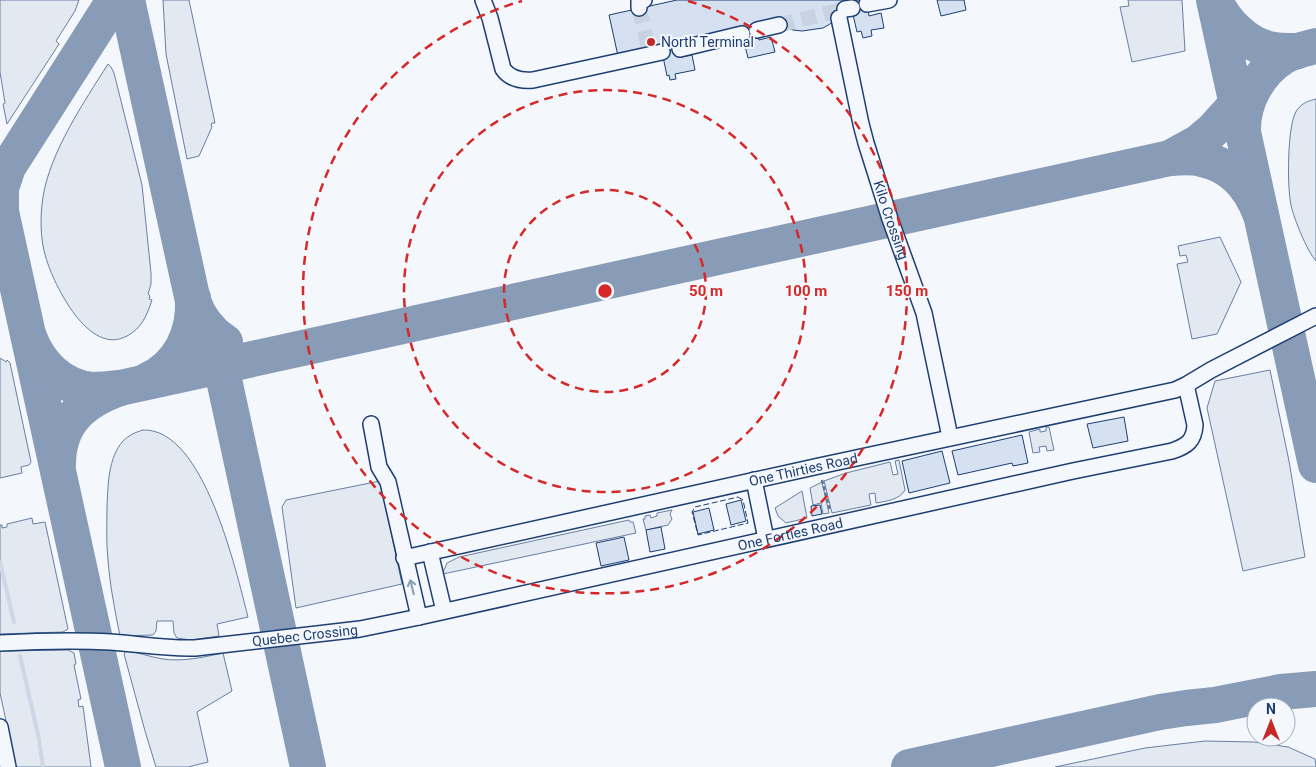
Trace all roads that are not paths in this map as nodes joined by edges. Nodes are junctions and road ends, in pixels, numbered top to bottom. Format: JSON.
{"nodes":[{"id":1,"x":483,"y":0,"type":"edge"},
{"id":2,"x":890,"y":0,"type":"edge"},
{"id":3,"x":867,"y":4,"type":"dead end"},
{"id":4,"x":845,"y":11,"type":"dead end"},
{"id":5,"x":779,"y":25,"type":"tunnel mouth"},
{"id":6,"x":757,"y":30,"type":"dead end"},
{"id":7,"x":742,"y":34,"type":"dead end"},
{"id":8,"x":680,"y":49,"type":"dead end"},
{"id":9,"x":652,"y":53,"type":"dead end"},
{"id":10,"x":1316,"y":316,"type":"edge"},
{"id":11,"x":1192,"y":381,"type":"junction"},
{"id":12,"x":370,"y":424,"type":"dead end"},
{"id":13,"x":950,"y":437,"type":"junction"},
{"id":14,"x":754,"y":480,"type":"junction"},
{"id":15,"x":766,"y":539,"type":"junction"},
{"id":16,"x":430,"y":552,"type":"junction"},
{"id":17,"x":404,"y":558,"type":"junction"},
{"id":18,"x":444,"y":611,"type":"junction"},
{"id":19,"x":419,"y":617,"type":"junction"},
{"id":20,"x":388,"y":623,"type":"joint"},
{"id":21,"x":0,"y":643,"type":"edge"},
{"id":22,"x":0,"y":727,"type":"edge"},
{"id":23,"x":8,"y":767,"type":"edge"}],
"edges":[{"from":1,"to":9,"type":"lane"},
{"from":2,"to":3,"type":"lane"},
{"from":4,"to":13,"type":"lane","name":"Kilo Crossing"},
{"from":5,"to":6,"type":"lane"},
{"from":7,"to":8,"type":"lane"},
{"from":10,"to":11,"type":"lane","name":"One Thirties Road"},
{"from":11,"to":13,"type":"lane","name":"One Thirties Road"},
{"from":11,"to":15,"type":"lane","name":"One Forties Road"},
{"from":12,"to":17,"type":"lane"},
{"from":13,"to":14,"type":"lane","name":"One Thirties Road"},
{"from":14,"to":15,"type":"lane"},
{"from":14,"to":16,"type":"lane","name":"One Thirties Road"},
{"from":15,"to":18,"type":"lane","name":"One Forties Road"},
{"from":16,"to":17,"type":"lane","name":"One Thirties Road"},
{"from":16,"to":18,"type":"lane"},
{"from":19,"to":17,"type":"lane","one_way":true},
{"from":18,"to":19,"type":"lane","name":"One Forties Road"},
{"from":19,"to":20,"type":"lane","name":"One Forties Road"},
{"from":20,"to":21,"type":"lane","name":"Quebec Crossing"},
{"from":22,"to":23,"type":"lane"}]}
